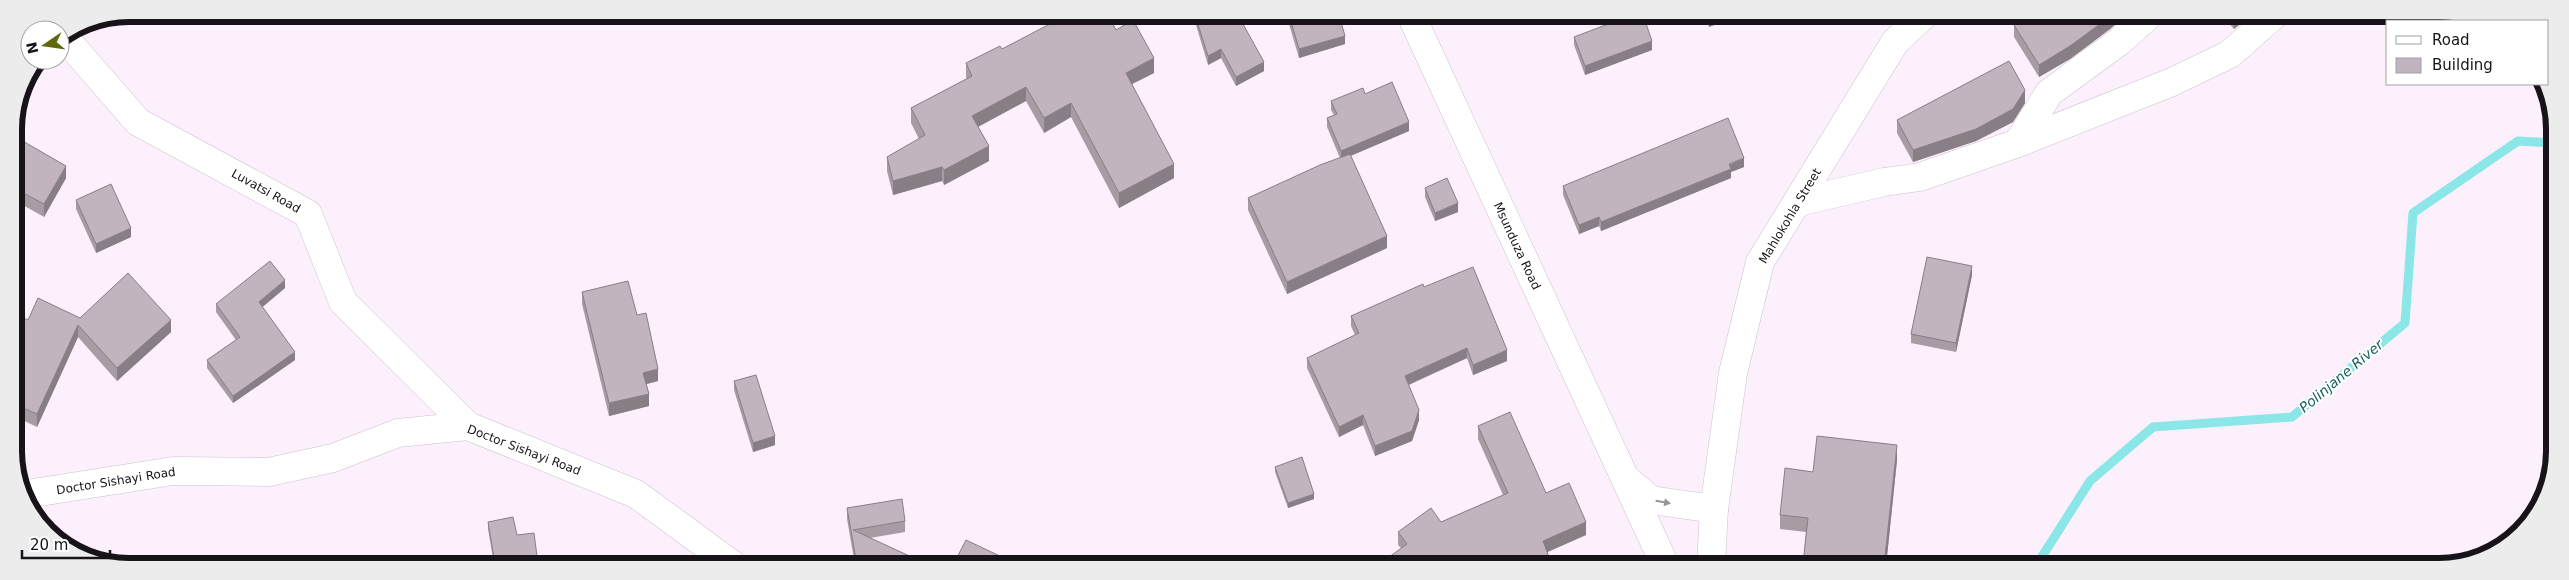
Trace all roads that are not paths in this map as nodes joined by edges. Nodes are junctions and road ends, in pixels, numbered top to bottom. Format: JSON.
{"nodes":[{"id":1,"x":1414,"y":22,"type":"edge"},
{"id":2,"x":1916,"y":22,"type":"edge"},
{"id":3,"x":2141,"y":22,"type":"edge"},
{"id":4,"x":2266,"y":22,"type":"edge"},
{"id":5,"x":70,"y":44,"type":"edge"},
{"id":6,"x":2018,"y":143,"type":"junction"},
{"id":7,"x":1798,"y":202,"type":"junction"},
{"id":8,"x":468,"y":426,"type":"junction"},
{"id":9,"x":1623,"y":476,"type":"junction"},
{"id":10,"x":32,"y":493,"type":"edge"},
{"id":11,"x":1714,"y":509,"type":"junction"},
{"id":12,"x":1661,"y":557,"type":"edge"},
{"id":13,"x":1711,"y":557,"type":"edge"},
{"id":14,"x":723,"y":558,"type":"edge"}],
"edges":[{"from":1,"to":9,"type":"street","name":"Msunduza Road"},
{"from":2,"to":7,"type":"street","name":"Mahlokohla Street"},
{"from":3,"to":6,"type":"street"},
{"from":4,"to":6,"type":"street"},
{"from":5,"to":8,"type":"street","name":"Luvatsi Road"},
{"from":6,"to":7,"type":"street"},
{"from":7,"to":11,"type":"street","name":"Mahlokohla Street"},
{"from":8,"to":10,"type":"street","name":"Doctor Sishayi Road"},
{"from":8,"to":14,"type":"street","name":"Doctor Sishayi Road"},
{"from":9,"to":11,"type":"street","name":"Msunduza Road","one_way":true},
{"from":9,"to":12,"type":"street","name":"Msunduza Road"},
{"from":11,"to":13,"type":"street","name":"Mahlokohla Street"}]}
